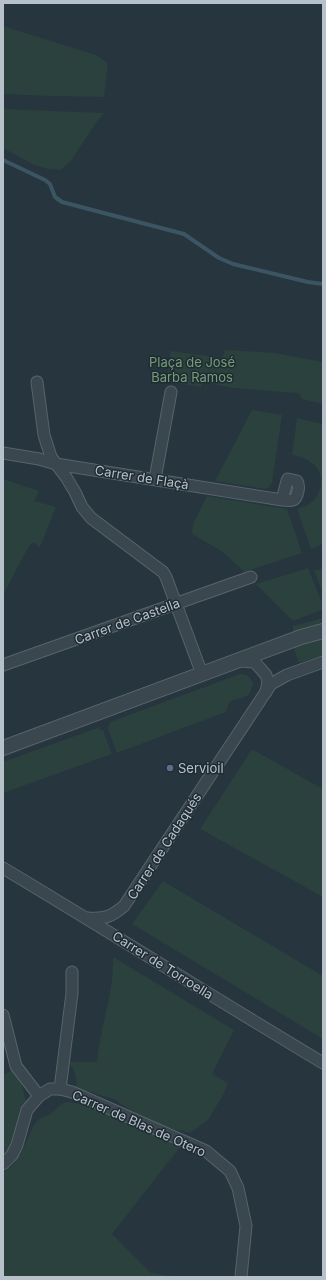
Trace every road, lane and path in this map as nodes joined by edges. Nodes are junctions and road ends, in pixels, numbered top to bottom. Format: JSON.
{"nodes":[{"id":1,"x":37,"y":382,"type":"dead end"},
{"id":2,"x":171,"y":392,"type":"dead end"},
{"id":3,"x":3,"y":453,"type":"edge"},
{"id":4,"x":56,"y":464,"type":"junction"},
{"id":5,"x":155,"y":479,"type":"junction"},
{"id":6,"x":282,"y":500,"type":"dead end"},
{"id":7,"x":251,"y":577,"type":"dead end"},
{"id":8,"x":176,"y":603,"type":"junction"},
{"id":9,"x":320,"y":631,"type":"edge"},
{"id":10,"x":234,"y":662,"type":"junction"},
{"id":11,"x":323,"y":662,"type":"edge"},
{"id":12,"x":3,"y":665,"type":"edge"},
{"id":13,"x":202,"y":674,"type":"junction"},
{"id":14,"x":266,"y":692,"type":"junction"},
{"id":15,"x":3,"y":748,"type":"edge"},
{"id":16,"x":3,"y":868,"type":"edge"},
{"id":17,"x":87,"y":918,"type":"junction"},
{"id":18,"x":72,"y":972,"type":"dead end"},
{"id":19,"x":3,"y":1015,"type":"edge"},
{"id":20,"x":323,"y":1063,"type":"edge"},
{"id":21,"x":60,"y":1089,"type":"junction"},
{"id":22,"x":39,"y":1096,"type":"junction"},
{"id":23,"x":3,"y":1164,"type":"edge"},
{"id":24,"x":241,"y":1277,"type":"edge"}],
"edges":[{"from":1,"to":4,"type":"street"},
{"from":2,"to":5,"type":"street"},
{"from":3,"to":4,"type":"street","name":"Carrer de Flaçà"},
{"from":4,"to":5,"type":"street","name":"Carrer de Flaçà"},
{"from":4,"to":8,"type":"street"},
{"from":5,"to":6,"type":"street","name":"Carrer de Flaçà"},
{"from":7,"to":8,"type":"street","name":"Carrer de Castella"},
{"from":8,"to":12,"type":"street","name":"Carrer de Castella"},
{"from":8,"to":13,"type":"street"},
{"from":9,"to":10,"type":"street"},
{"from":10,"to":13,"type":"street"},
{"from":10,"to":14,"type":"street"},
{"from":11,"to":14,"type":"street","name":"Carrer de Cadaqués"},
{"from":13,"to":15,"type":"street"},
{"from":14,"to":17,"type":"street","name":"Carrer de Cadaqués"},
{"from":16,"to":17,"type":"street","name":"Carrer de Torroella"},
{"from":17,"to":20,"type":"street","name":"Carrer de Torroella"},
{"from":18,"to":21,"type":"street"},
{"from":19,"to":22,"type":"street"},
{"from":21,"to":22,"type":"street","name":"Carrer de Blas de Otero"},
{"from":21,"to":24,"type":"street","name":"Carrer de Blas de Otero"},
{"from":22,"to":23,"type":"street","name":"Carrer de Blas de Otero"}]}
